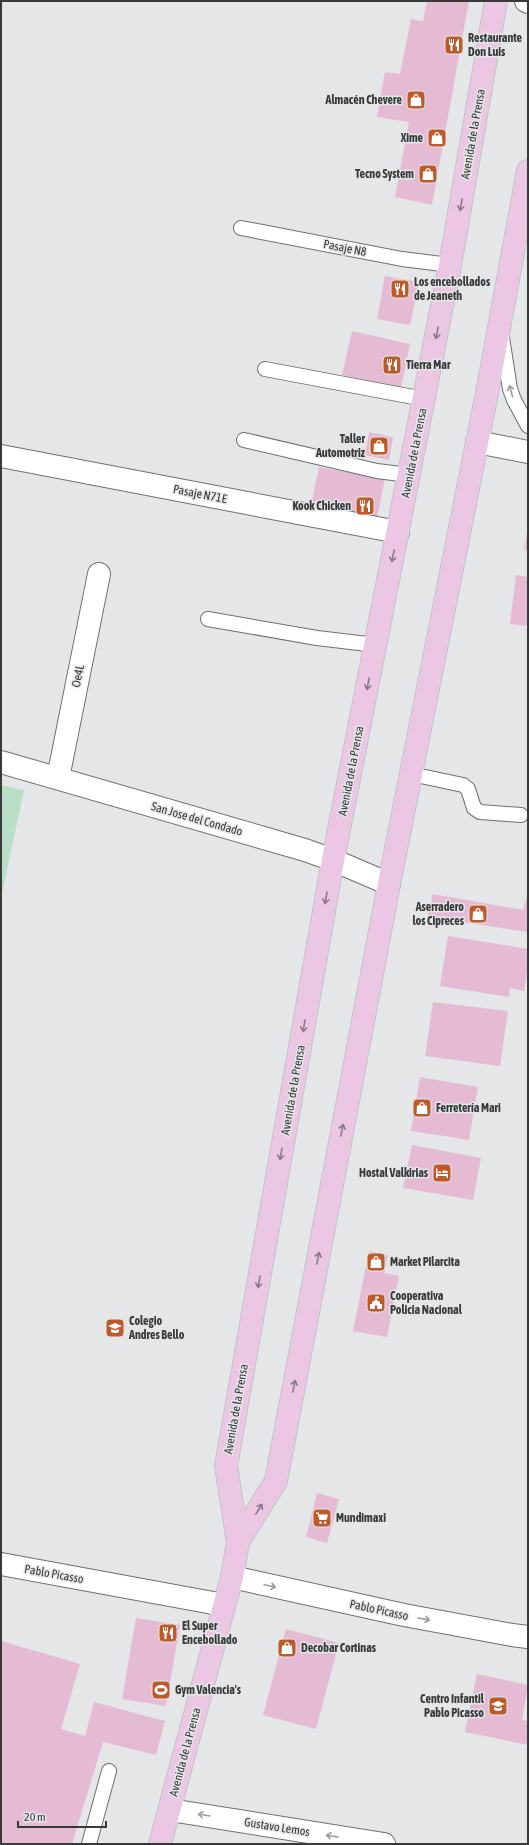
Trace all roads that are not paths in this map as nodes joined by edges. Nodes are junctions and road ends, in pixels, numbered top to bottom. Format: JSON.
{"nodes":[{"id":1,"x":496,"y":1,"type":"edge"},
{"id":2,"x":528,"y":171,"type":"edge"},
{"id":3,"x":241,"y":228,"type":"dead end"},
{"id":4,"x":450,"y":265,"type":"junction"},
{"id":5,"x":500,"y":323,"type":"junction"},
{"id":6,"x":265,"y":369,"type":"dead end"},
{"id":7,"x":424,"y":399,"type":"junction"},
{"id":8,"x":528,"y":426,"type":"edge"},
{"id":9,"x":244,"y":440,"type":"dead end"},
{"id":10,"x":477,"y":442,"type":"junction"},
{"id":11,"x":528,"y":452,"type":"edge"},
{"id":12,"x":1,"y":456,"type":"edge"},
{"id":13,"x":409,"y":475,"type":"junction"},
{"id":14,"x":398,"y":532,"type":"junction"},
{"id":15,"x":99,"y":574,"type":"dead end"},
{"id":16,"x":208,"y":619,"type":"dead end"},
{"id":17,"x":376,"y":645,"type":"junction"},
{"id":18,"x":1,"y":762,"type":"edge"},
{"id":19,"x":411,"y":774,"type":"junction"},
{"id":20,"x":58,"y":778,"type":"junction"},
{"id":21,"x":520,"y":815,"type":"dead end"},
{"id":22,"x":333,"y":860,"type":"junction"},
{"id":23,"x":389,"y":884,"type":"junction"},
{"id":24,"x":238,"y":1542,"type":"junction"},
{"id":25,"x":1,"y":1564,"type":"edge"},
{"id":26,"x":232,"y":1577,"type":"junction"},
{"id":27,"x":224,"y":1605,"type":"junction"},
{"id":28,"x":528,"y":1637,"type":"edge"},
{"id":29,"x":109,"y":1771,"type":"dead end"},
{"id":30,"x":170,"y":1810,"type":"junction"},
{"id":31,"x":89,"y":1844,"type":"edge"},
{"id":32,"x":160,"y":1844,"type":"edge"},
{"id":33,"x":384,"y":1844,"type":"edge"}],
"edges":[{"from":1,"to":4,"type":"main road","name":"Avenida de la Prensa","one_way":true},
{"from":2,"to":5,"type":"main road","name":"Avenida de la Prensa"},
{"from":3,"to":4,"type":"lane","name":"Pasaje N8"},
{"from":4,"to":7,"type":"main road","name":"Avenida de la Prensa","one_way":true},
{"from":8,"to":5,"type":"lane","one_way":true},
{"from":5,"to":10,"type":"main road","name":"Avenida de la Prensa"},
{"from":6,"to":7,"type":"lane"},
{"from":7,"to":13,"type":"main road","name":"Avenida de la Prensa"},
{"from":9,"to":13,"type":"lane"},
{"from":10,"to":11,"type":"street"},
{"from":10,"to":19,"type":"main road","name":"Avenida de la Prensa"},
{"from":12,"to":14,"type":"street","name":"Pasaje N71E"},
{"from":13,"to":14,"type":"main road","name":"Avenida de la Prensa"},
{"from":14,"to":17,"type":"main road","name":"Avenida de la Prensa","one_way":true},
{"from":15,"to":20,"type":"street","name":"Oe4L"},
{"from":16,"to":17,"type":"lane"},
{"from":17,"to":22,"type":"main road","name":"Avenida de la Prensa","one_way":true},
{"from":18,"to":20,"type":"street","name":"San Jose del Condado"},
{"from":19,"to":21,"type":"lane"},
{"from":19,"to":23,"type":"main road","name":"Avenida de la Prensa"},
{"from":20,"to":22,"type":"street","name":"San Jose del Condado"},
{"from":22,"to":23,"type":"street","name":"San Jose del Condado"},
{"from":22,"to":24,"type":"main road","name":"Avenida de la Prensa","one_way":true},
{"from":24,"to":23,"type":"main road","name":"Avenida de la Prensa","one_way":true},
{"from":24,"to":26,"type":"main road","name":"Avenida de la Prensa"},
{"from":25,"to":27,"type":"street","name":"Pablo Picasso"},
{"from":26,"to":27,"type":"main road","name":"Avenida de la Prensa"},
{"from":26,"to":28,"type":"street","name":"Pablo Picasso","one_way":true},
{"from":27,"to":30,"type":"main road","name":"Avenida de la Prensa"},
{"from":29,"to":31,"type":"lane"},
{"from":30,"to":32,"type":"main road","name":"Avenida de la Prensa"},
{"from":33,"to":30,"type":"street","name":"Gustavo Lemos","one_way":true}]}
